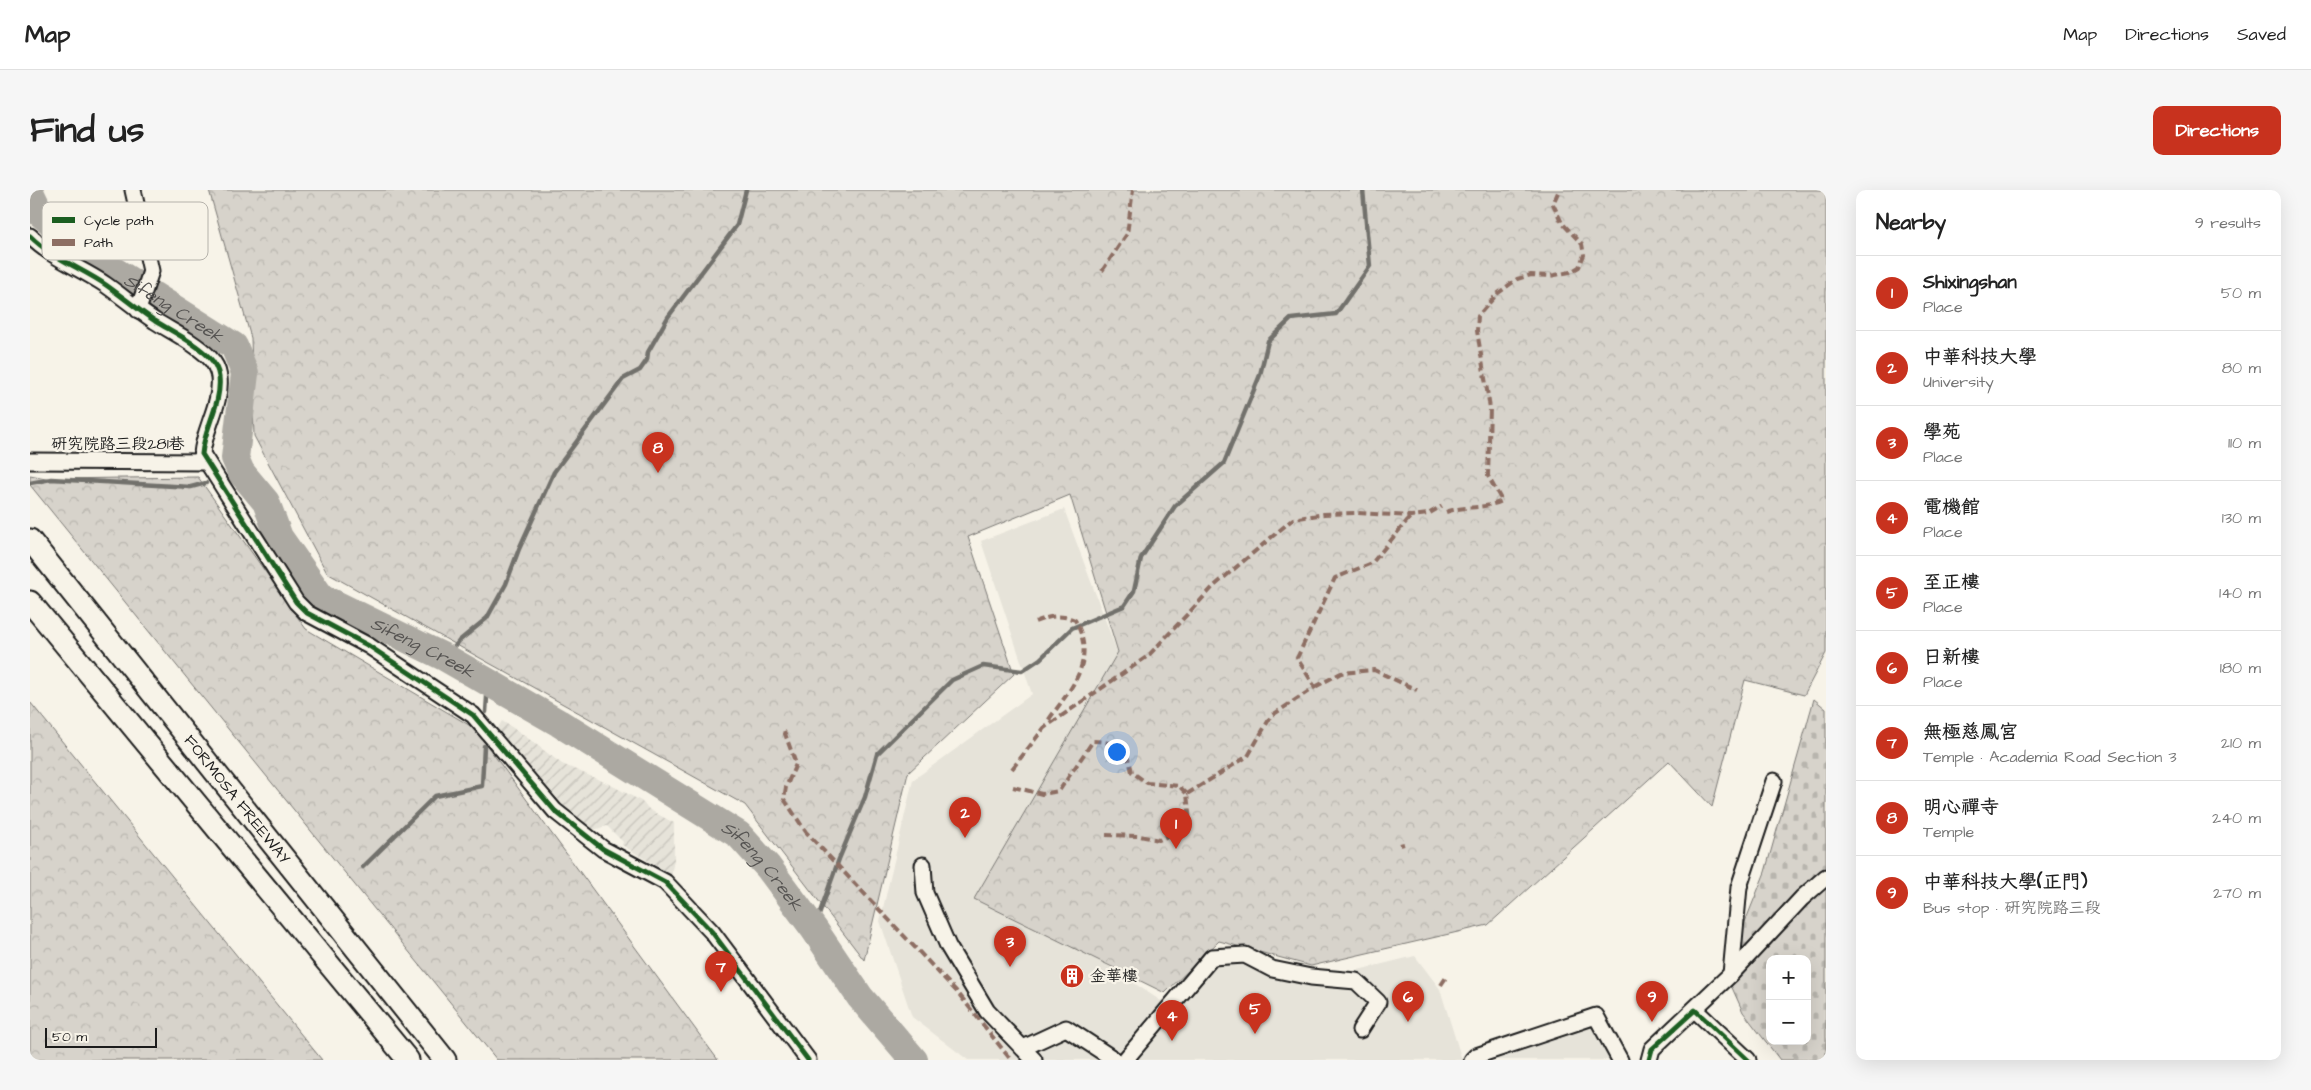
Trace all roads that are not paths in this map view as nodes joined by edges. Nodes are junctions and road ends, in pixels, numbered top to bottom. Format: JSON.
{"nodes":[{"id":1,"x":30,"y":236,"type":"edge"},
{"id":2,"x":42,"y":248,"type":"edge"},
{"id":3,"x":62,"y":260,"type":"edge"},
{"id":4,"x":150,"y":260,"type":"edge"},
{"id":5,"x":139,"y":307,"type":"junction"},
{"id":6,"x":30,"y":461,"type":"edge"},
{"id":7,"x":206,"y":462,"type":"junction"},
{"id":8,"x":30,"y":540,"type":"edge"},
{"id":9,"x":30,"y":602,"type":"edge"},
{"id":10,"x":1774,"y":781,"type":"dead end"},
{"id":11,"x":924,"y":865,"type":"dead end"},
{"id":12,"x":1826,"y":877,"type":"edge"},
{"id":13,"x":1731,"y":974,"type":"junction"},
{"id":14,"x":1695,"y":1010,"type":"junction"},
{"id":15,"x":1360,"y":1030,"type":"dead end"},
{"id":16,"x":1024,"y":1048,"type":"junction"},
{"id":17,"x":408,"y":1060,"type":"edge"},
{"id":18,"x":445,"y":1060,"type":"edge"},
{"id":19,"x":808,"y":1060,"type":"edge"},
{"id":20,"x":1034,"y":1060,"type":"edge"},
{"id":21,"x":1115,"y":1060,"type":"edge"},
{"id":22,"x":1124,"y":1060,"type":"edge"},
{"id":23,"x":1472,"y":1060,"type":"edge"},
{"id":24,"x":1620,"y":1060,"type":"edge"},
{"id":25,"x":1649,"y":1060,"type":"edge"},
{"id":26,"x":1748,"y":1060,"type":"edge"}],
"edges":[{"from":1,"to":2,"type":"street"},
{"from":3,"to":5,"type":"street"},
{"from":4,"to":5,"type":"street"},
{"from":5,"to":7,"type":"street"},
{"from":6,"to":7,"type":"street","name":"研究院路三段281巷"},
{"from":7,"to":19,"type":"street"},
{"from":8,"to":18,"type":"highway","name":"FORMOSA FREEWAY"},
{"from":9,"to":17,"type":"highway","name":"FORMOSA FREEWAY"},
{"from":10,"to":13,"type":"street"},
{"from":11,"to":16,"type":"street"},
{"from":12,"to":13,"type":"street"},
{"from":13,"to":14,"type":"street"},
{"from":14,"to":25,"type":"street"},
{"from":14,"to":26,"type":"street"},
{"from":15,"to":22,"type":"street"},
{"from":16,"to":20,"type":"street"},
{"from":16,"to":21,"type":"street"},
{"from":23,"to":24,"type":"street"}]}
